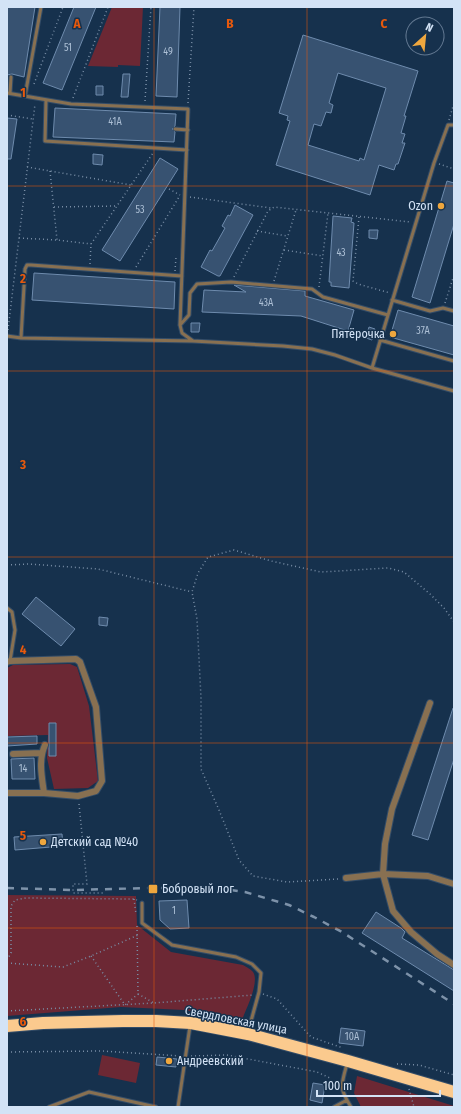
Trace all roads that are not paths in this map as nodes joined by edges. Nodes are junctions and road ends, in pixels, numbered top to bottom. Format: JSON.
{"nodes":[{"id":1,"x":41,"y":7,"type":"edge"},
{"id":2,"x":11,"y":77,"type":"dead end"},
{"id":3,"x":8,"y":93,"type":"edge"},
{"id":4,"x":27,"y":96,"type":"junction"},
{"id":5,"x":46,"y":100,"type":"junction"},
{"id":6,"x":454,"y":125,"type":"edge"},
{"id":7,"x":175,"y":129,"type":"dead end"},
{"id":8,"x":188,"y":130,"type":"junction"},
{"id":9,"x":187,"y":150,"type":"junction"},
{"id":10,"x":182,"y":276,"type":"junction"},
{"id":11,"x":392,"y":300,"type":"junction"},
{"id":12,"x":454,"y":311,"type":"edge"},
{"id":13,"x":388,"y":314,"type":"junction"},
{"id":14,"x":180,"y":325,"type":"junction"},
{"id":15,"x":7,"y":336,"type":"edge"},
{"id":16,"x":21,"y":338,"type":"junction"},
{"id":17,"x":380,"y":340,"type":"junction"},
{"id":18,"x":193,"y":341,"type":"junction"},
{"id":19,"x":454,"y":362,"type":"edge"},
{"id":20,"x":372,"y":368,"type":"junction"},
{"id":21,"x":454,"y":391,"type":"edge"},
{"id":22,"x":7,"y":608,"type":"edge"},
{"id":23,"x":9,"y":662,"type":"edge"},
{"id":24,"x":430,"y":703,"type":"dead end"},
{"id":25,"x":45,"y":745,"type":"dead end"},
{"id":26,"x":41,"y":753,"type":"junction"},
{"id":27,"x":13,"y":754,"type":"dead end"},
{"id":28,"x":7,"y":793,"type":"edge"},
{"id":29,"x":44,"y":793,"type":"junction"},
{"id":30,"x":383,"y":874,"type":"junction"},
{"id":31,"x":346,"y":878,"type":"road end"},
{"id":32,"x":454,"y":884,"type":"edge"},
{"id":33,"x":142,"y":902,"type":"road end"},
{"id":34,"x":454,"y":965,"type":"edge"},
{"id":35,"x":191,"y":1023,"type":"junction"},
{"id":36,"x":7,"y":1026,"type":"edge"},
{"id":37,"x":248,"y":1034,"type":"junction"},
{"id":38,"x":348,"y":1060,"type":"junction"},
{"id":39,"x":454,"y":1092,"type":"edge"},
{"id":40,"x":347,"y":1100,"type":"junction"},
{"id":41,"x":49,"y":1107,"type":"edge"},
{"id":42,"x":156,"y":1107,"type":"edge"},
{"id":43,"x":178,"y":1107,"type":"edge"},
{"id":44,"x":334,"y":1107,"type":"edge"},
{"id":45,"x":351,"y":1107,"type":"edge"}],
"edges":[{"from":1,"to":4,"type":"lane"},
{"from":2,"to":3,"type":"lane"},
{"from":3,"to":4,"type":"lane"},
{"from":4,"to":5,"type":"lane"},
{"from":5,"to":8,"type":"lane"},
{"from":5,"to":9,"type":"lane"},
{"from":6,"to":11,"type":"lane"},
{"from":7,"to":8,"type":"lane"},
{"from":8,"to":9,"type":"lane"},
{"from":9,"to":10,"type":"lane"},
{"from":10,"to":14,"type":"lane"},
{"from":10,"to":16,"type":"lane"},
{"from":11,"to":12,"type":"lane"},
{"from":11,"to":13,"type":"lane"},
{"from":13,"to":14,"type":"lane"},
{"from":13,"to":17,"type":"lane"},
{"from":14,"to":18,"type":"lane"},
{"from":15,"to":16,"type":"lane"},
{"from":16,"to":18,"type":"lane"},
{"from":17,"to":19,"type":"lane"},
{"from":17,"to":20,"type":"lane"},
{"from":18,"to":20,"type":"lane"},
{"from":20,"to":21,"type":"lane"},
{"from":22,"to":23,"type":"lane"},
{"from":23,"to":29,"type":"street"},
{"from":24,"to":30,"type":"street"},
{"from":25,"to":26,"type":"street"},
{"from":26,"to":27,"type":"street"},
{"from":26,"to":29,"type":"street"},
{"from":28,"to":29,"type":"street"},
{"from":30,"to":31,"type":"street"},
{"from":30,"to":32,"type":"street"},
{"from":30,"to":34,"type":"street"},
{"from":33,"to":37,"type":"lane"},
{"from":35,"to":36,"type":"highway","name":"Свердловская улица"},
{"from":35,"to":37,"type":"highway","name":"Свердловская улица"},
{"from":35,"to":43,"type":"lane"},
{"from":37,"to":38,"type":"highway","name":"Свердловская улица"},
{"from":38,"to":39,"type":"highway","name":"Свердловская улица"},
{"from":38,"to":40,"type":"lane"},
{"from":40,"to":44,"type":"lane"},
{"from":40,"to":45,"type":"lane"},
{"from":41,"to":42,"type":"lane"}]}
